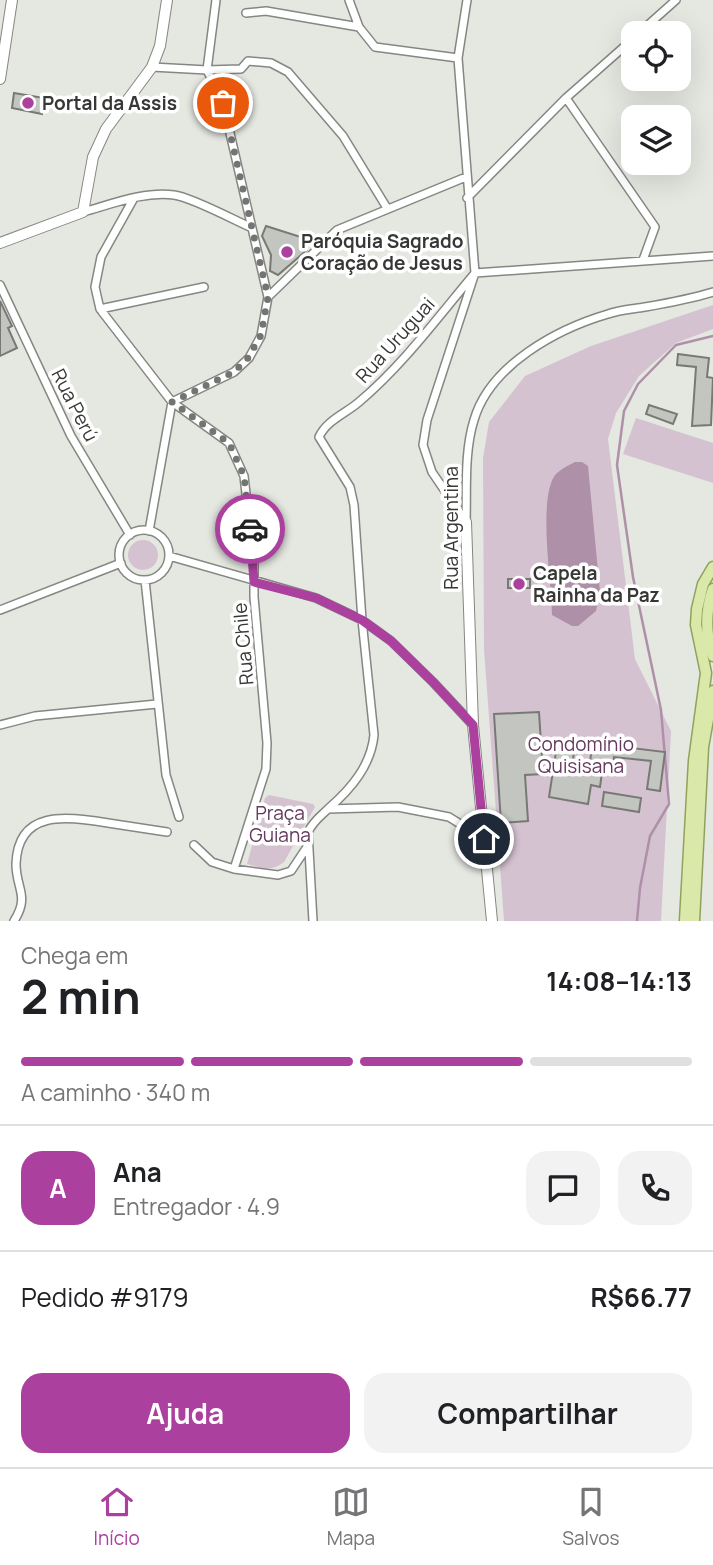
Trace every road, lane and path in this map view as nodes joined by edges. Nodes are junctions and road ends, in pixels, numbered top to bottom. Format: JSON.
{"nodes":[{"id":1,"x":12,"y":0,"type":"edge"},
{"id":2,"x":167,"y":0,"type":"edge"},
{"id":3,"x":216,"y":0,"type":"edge"},
{"id":4,"x":349,"y":0,"type":"edge"},
{"id":5,"x":467,"y":0,"type":"edge"},
{"id":6,"x":676,"y":0,"type":"edge"},
{"id":7,"x":246,"y":13,"type":"dead end"},
{"id":8,"x":652,"y":21,"type":"edge"},
{"id":9,"x":359,"y":27,"type":"junction"},
{"id":10,"x":621,"y":50,"type":"edge"},
{"id":11,"x":457,"y":58,"type":"junction"},
{"id":12,"x":152,"y":67,"type":"junction"},
{"id":13,"x":207,"y":70,"type":"junction"},
{"id":14,"x":0,"y":79,"type":"edge"},
{"id":15,"x":566,"y":99,"type":"junction"},
{"id":16,"x":466,"y":177,"type":"junction"},
{"id":17,"x":134,"y":198,"type":"junction"},
{"id":18,"x":467,"y":198,"type":"junction"},
{"id":19,"x":387,"y":208,"type":"junction"},
{"id":20,"x":83,"y":212,"type":"junction"},
{"id":21,"x":250,"y":227,"type":"junction"},
{"id":22,"x":0,"y":243,"type":"edge"},
{"id":23,"x":713,"y":256,"type":"edge"},
{"id":24,"x":643,"y":260,"type":"junction"},
{"id":25,"x":475,"y":274,"type":"junction"},
{"id":26,"x":0,"y":285,"type":"edge"},
{"id":27,"x":204,"y":287,"type":"dead end"},
{"id":28,"x":713,"y":292,"type":"edge"},
{"id":29,"x":268,"y":297,"type":"junction"},
{"id":30,"x":100,"y":309,"type":"junction"},
{"id":31,"x":172,"y":402,"type":"junction"},
{"id":32,"x":466,"y":522,"type":"junction"},
{"id":33,"x":149,"y":531,"type":"junction"},
{"id":34,"x":130,"y":536,"type":"junction"},
{"id":35,"x":169,"y":556,"type":"junction"},
{"id":36,"x":121,"y":563,"type":"junction"},
{"id":37,"x":713,"y":567,"type":"edge"},
{"id":38,"x":145,"y":580,"type":"junction"},
{"id":39,"x":254,"y":582,"type":"junction"},
{"id":40,"x":713,"y":589,"type":"edge"},
{"id":41,"x":0,"y":610,"type":"edge"},
{"id":42,"x":362,"y":620,"type":"junction"},
{"id":43,"x":713,"y":656,"type":"edge"},
{"id":44,"x":713,"y":691,"type":"edge"},
{"id":45,"x":157,"y":704,"type":"junction"},
{"id":46,"x":0,"y":725,"type":"edge"},
{"id":47,"x":473,"y":725,"type":"junction"},
{"id":48,"x":328,"y":809,"type":"junction"},
{"id":49,"x":179,"y":817,"type":"dead end"},
{"id":50,"x":167,"y":832,"type":"dead end"},
{"id":51,"x":484,"y":839,"type":"junction"},
{"id":52,"x":194,"y":845,"type":"dead end"},
{"id":53,"x":307,"y":847,"type":"junction"},
{"id":54,"x":234,"y":869,"type":"junction"},
{"id":55,"x":14,"y":921,"type":"edge"},
{"id":56,"x":313,"y":921,"type":"edge"},
{"id":57,"x":492,"y":921,"type":"edge"},
{"id":58,"x":685,"y":921,"type":"edge"},
{"id":59,"x":694,"y":921,"type":"edge"}],
"edges":[{"from":1,"to":14,"type":"street"},
{"from":2,"to":12,"type":"street"},
{"from":3,"to":13,"type":"street"},
{"from":4,"to":9,"type":"street"},
{"from":5,"to":11,"type":"street"},
{"from":6,"to":8,"type":"street"},
{"from":7,"to":9,"type":"street"},
{"from":9,"to":11,"type":"street"},
{"from":10,"to":15,"type":"street"},
{"from":11,"to":16,"type":"street"},
{"from":12,"to":13,"type":"street"},
{"from":12,"to":20,"type":"street"},
{"from":13,"to":19,"type":"street"},
{"from":13,"to":21,"type":"street"},
{"from":15,"to":18,"type":"street"},
{"from":15,"to":24,"type":"street"},
{"from":16,"to":18,"type":"street"},
{"from":16,"to":19,"type":"street"},
{"from":17,"to":20,"type":"street"},
{"from":17,"to":21,"type":"street"},
{"from":17,"to":30,"type":"street"},
{"from":18,"to":25,"type":"street"},
{"from":19,"to":29,"type":"street"},
{"from":20,"to":22,"type":"street"},
{"from":21,"to":29,"type":"street"},
{"from":23,"to":24,"type":"street"},
{"from":24,"to":25,"type":"street"},
{"from":25,"to":32,"type":"street"},
{"from":25,"to":42,"type":"street","name":"Rua Uruguai"},
{"from":26,"to":34,"type":"street","name":"Rua Perú"},
{"from":27,"to":30,"type":"street"},
{"from":28,"to":32,"type":"street","name":"Rua Argentina"},
{"from":29,"to":31,"type":"street"},
{"from":30,"to":31,"type":"street"},
{"from":31,"to":33,"type":"street"},
{"from":31,"to":39,"type":"street","name":"Rua Chile"},
{"from":32,"to":47,"type":"street","name":"Rua Argentina"},
{"from":33,"to":34,"type":"street"},
{"from":33,"to":35,"type":"street"},
{"from":34,"to":36,"type":"street"},
{"from":35,"to":38,"type":"street"},
{"from":35,"to":39,"type":"street"},
{"from":36,"to":38,"type":"street"},
{"from":36,"to":41,"type":"street"},
{"from":37,"to":58,"type":"main road"},
{"from":38,"to":45,"type":"street"},
{"from":39,"to":42,"type":"street"},
{"from":39,"to":54,"type":"street","name":"Rua Chile"},
{"from":40,"to":43,"type":"main road"},
{"from":42,"to":47,"type":"street"},
{"from":42,"to":48,"type":"street","name":"Rua Uruguai"},
{"from":44,"to":59,"type":"main road"},
{"from":45,"to":46,"type":"street"},
{"from":45,"to":49,"type":"street"},
{"from":47,"to":51,"type":"street","name":"Rua Argentina"},
{"from":48,"to":51,"type":"street"},
{"from":48,"to":53,"type":"street","name":"Rua Uruguai"},
{"from":50,"to":55,"type":"street"},
{"from":51,"to":57,"type":"street","name":"Rua Argentina"},
{"from":52,"to":54,"type":"street"},
{"from":53,"to":54,"type":"street"},
{"from":53,"to":56,"type":"street"}]}
